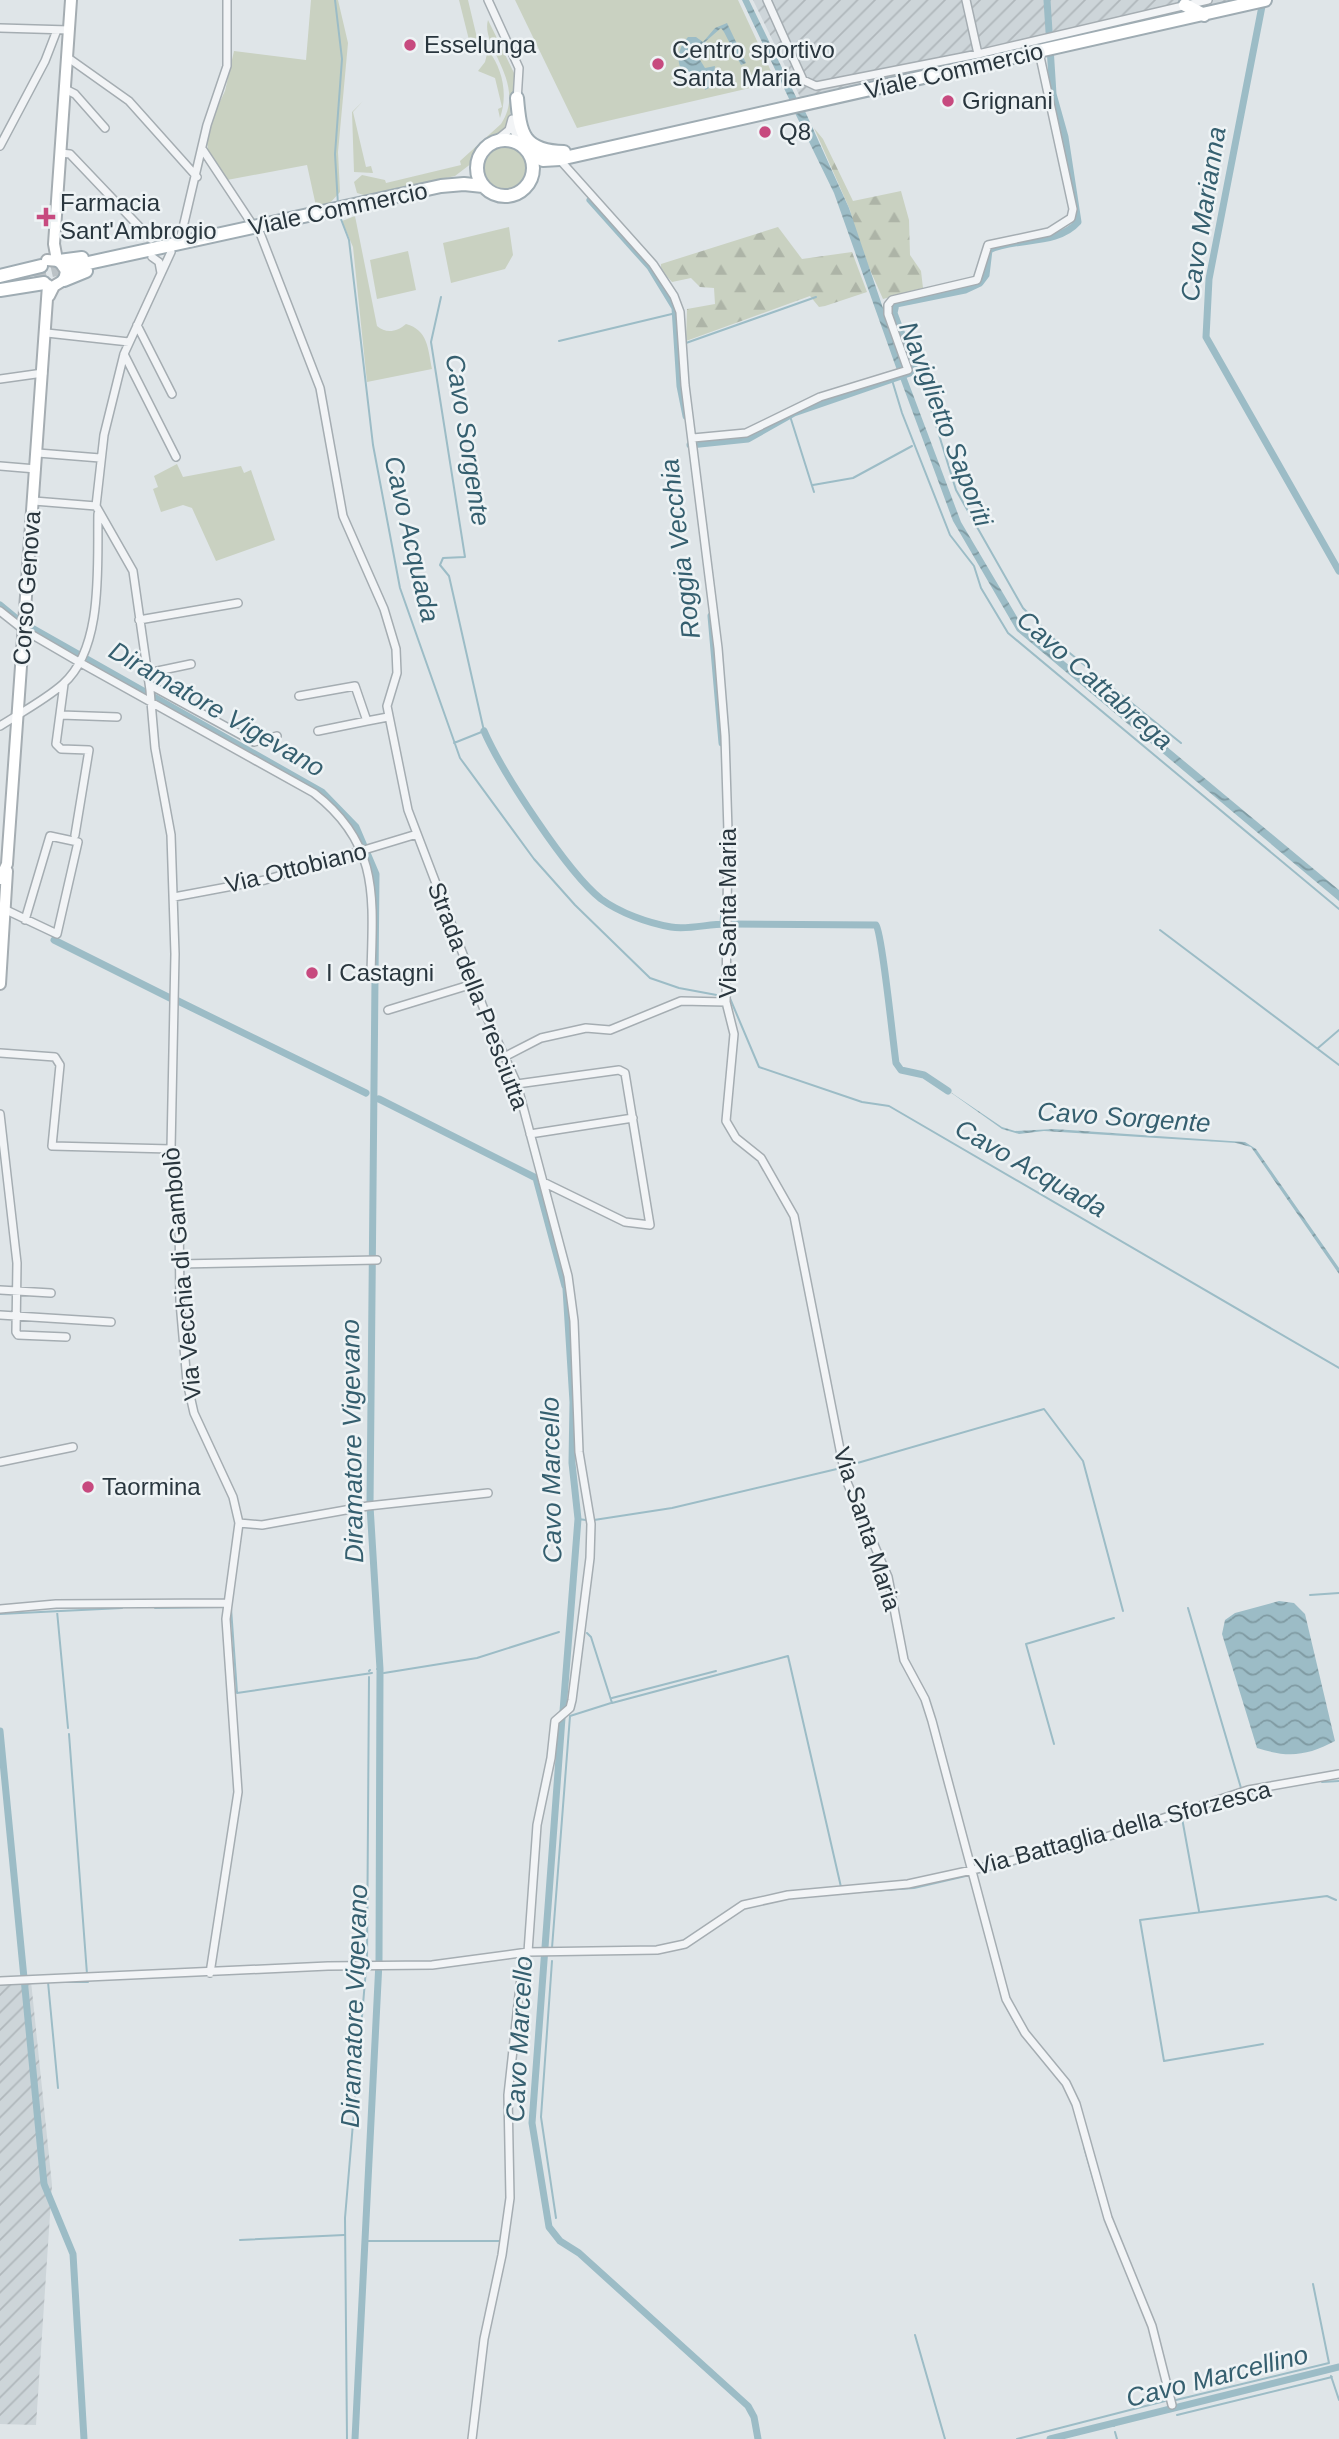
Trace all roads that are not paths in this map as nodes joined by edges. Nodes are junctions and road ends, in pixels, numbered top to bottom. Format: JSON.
{"nodes":[{"id":1,"x":71,"y":0,"type":"edge"},
{"id":2,"x":227,"y":0,"type":"edge"},
{"id":3,"x":488,"y":0,"type":"edge"},
{"id":4,"x":767,"y":0,"type":"edge"},
{"id":5,"x":966,"y":0,"type":"edge"},
{"id":6,"x":1208,"y":0,"type":"edge"},
{"id":7,"x":1263,"y":1,"type":"edge"},
{"id":8,"x":1185,"y":5,"type":"junction"},
{"id":9,"x":1204,"y":15,"type":"junction"},
{"id":10,"x":0,"y":28,"type":"edge"},
{"id":11,"x":57,"y":30,"type":"junction"},
{"id":12,"x":69,"y":30,"type":"junction"},
{"id":13,"x":1047,"y":45,"type":"junction"},
{"id":14,"x":978,"y":54,"type":"junction"},
{"id":15,"x":67,"y":57,"type":"junction"},
{"id":16,"x":872,"y":76,"type":"junction"},
{"id":17,"x":65,"y":89,"type":"junction"},
{"id":18,"x":858,"y":92,"type":"junction"},
{"id":19,"x":517,"y":101,"type":"junction"},
{"id":20,"x":105,"y":128,"type":"dead end"},
{"id":21,"x":492,"y":143,"type":"junction"},
{"id":22,"x":627,"y":144,"type":"junction"},
{"id":23,"x":0,"y":146,"type":"edge"},
{"id":24,"x":524,"y":149,"type":"junction"},
{"id":25,"x":203,"y":150,"type":"junction"},
{"id":26,"x":60,"y":153,"type":"junction"},
{"id":27,"x":560,"y":159,"type":"junction"},
{"id":28,"x":477,"y":164,"type":"junction"},
{"id":29,"x":197,"y":177,"type":"junction"},
{"id":30,"x":530,"y":179,"type":"junction"},
{"id":31,"x":441,"y":186,"type":"junction"},
{"id":32,"x":483,"y":186,"type":"junction"},
{"id":33,"x":257,"y":230,"type":"junction"},
{"id":34,"x":181,"y":236,"type":"junction"},
{"id":35,"x":151,"y":239,"type":"dead end"},
{"id":36,"x":171,"y":253,"type":"junction"},
{"id":37,"x":152,"y":257,"type":"junction"},
{"id":38,"x":52,"y":274,"type":"junction"},
{"id":39,"x":160,"y":274,"type":"junction"},
{"id":40,"x":0,"y":276,"type":"edge"},
{"id":41,"x":0,"y":283,"type":"edge"},
{"id":42,"x":0,"y":290,"type":"edge"},
{"id":43,"x":137,"y":325,"type":"junction"},
{"id":44,"x":47,"y":332,"type":"junction"},
{"id":45,"x":129,"y":342,"type":"junction"},
{"id":46,"x":124,"y":354,"type":"junction"},
{"id":47,"x":44,"y":373,"type":"junction"},
{"id":48,"x":0,"y":379,"type":"edge"},
{"id":49,"x":172,"y":394,"type":"dead end"},
{"id":50,"x":694,"y":443,"type":"junction"},
{"id":51,"x":38,"y":453,"type":"junction"},
{"id":52,"x":176,"y":457,"type":"dead end"},
{"id":53,"x":100,"y":458,"type":"junction"},
{"id":54,"x":0,"y":466,"type":"edge"},
{"id":55,"x":36,"y":469,"type":"junction"},
{"id":56,"x":34,"y":501,"type":"junction"},
{"id":57,"x":97,"y":510,"type":"junction"},
{"id":58,"x":237,"y":603,"type":"dead end"},
{"id":59,"x":0,"y":611,"type":"edge"},
{"id":60,"x":139,"y":620,"type":"junction"},
{"id":61,"x":24,"y":630,"type":"junction"},
{"id":62,"x":80,"y":661,"type":"junction"},
{"id":63,"x":191,"y":664,"type":"dead end"},
{"id":64,"x":148,"y":673,"type":"junction"},
{"id":65,"x":64,"y":684,"type":"junction"},
{"id":66,"x":150,"y":694,"type":"junction"},
{"id":67,"x":299,"y":696,"type":"dead end"},
{"id":68,"x":18,"y":714,"type":"junction"},
{"id":69,"x":61,"y":715,"type":"junction"},
{"id":70,"x":117,"y":717,"type":"dead end"},
{"id":71,"x":388,"y":717,"type":"junction"},
{"id":72,"x":367,"y":721,"type":"junction"},
{"id":73,"x":0,"y":726,"type":"edge"},
{"id":74,"x":318,"y":731,"type":"dead end"},
{"id":75,"x":277,"y":736,"type":"dead end"},
{"id":76,"x":417,"y":834,"type":"junction"},
{"id":77,"x":75,"y":835,"type":"dead end"},
{"id":78,"x":366,"y":851,"type":"junction"},
{"id":79,"x":7,"y":864,"type":"junction"},
{"id":80,"x":0,"y":879,"type":"edge"},
{"id":81,"x":174,"y":897,"type":"junction"},
{"id":82,"x":2,"y":908,"type":"edge"},
{"id":83,"x":25,"y":920,"type":"junction"},
{"id":84,"x":371,"y":973,"type":"dead end"},
{"id":85,"x":476,"y":983,"type":"junction"},
{"id":86,"x":0,"y":984,"type":"edge"},
{"id":87,"x":726,"y":1002,"type":"junction"},
{"id":88,"x":388,"y":1010,"type":"dead end"},
{"id":89,"x":0,"y":1053,"type":"edge"},
{"id":90,"x":506,"y":1056,"type":"junction"},
{"id":91,"x":517,"y":1084,"type":"junction"},
{"id":92,"x":0,"y":1114,"type":"edge"},
{"id":93,"x":633,"y":1118,"type":"junction"},
{"id":94,"x":530,"y":1134,"type":"junction"},
{"id":95,"x":171,"y":1149,"type":"junction"},
{"id":96,"x":543,"y":1182,"type":"junction"},
{"id":97,"x":377,"y":1260,"type":"dead end"},
{"id":98,"x":179,"y":1264,"type":"junction"},
{"id":99,"x":0,"y":1290,"type":"edge"},
{"id":100,"x":18,"y":1292,"type":"junction"},
{"id":101,"x":51,"y":1293,"type":"dead end"},
{"id":102,"x":0,"y":1315,"type":"edge"},
{"id":103,"x":16,"y":1316,"type":"junction"},
{"id":104,"x":111,"y":1322,"type":"dead end"},
{"id":105,"x":66,"y":1337,"type":"dead end"},
{"id":106,"x":73,"y":1447,"type":"dead end"},
{"id":107,"x":0,"y":1462,"type":"edge"},
{"id":108,"x":488,"y":1493,"type":"dead end"},
{"id":109,"x":239,"y":1523,"type":"junction"},
{"id":110,"x":227,"y":1603,"type":"junction"},
{"id":111,"x":0,"y":1609,"type":"edge"},
{"id":112,"x":1339,"y":1774,"type":"edge"},
{"id":113,"x":972,"y":1870,"type":"junction"},
{"id":114,"x":528,"y":1952,"type":"junction"},
{"id":115,"x":210,"y":1973,"type":"junction"},
{"id":116,"x":0,"y":1981,"type":"edge"},
{"id":117,"x":1172,"y":2405,"type":"dead end"},
{"id":118,"x":472,"y":2439,"type":"edge"}],
"edges":[{"from":1,"to":12,"type":"main road","name":"Corso Genova"},
{"from":2,"to":25,"type":"street"},
{"from":3,"to":19,"type":"street"},
{"from":4,"to":16,"type":"street"},
{"from":5,"to":14,"type":"street"},
{"from":6,"to":8,"type":"street"},
{"from":7,"to":9,"type":"main road","name":"Viale Commercio"},
{"from":8,"to":9,"type":"main road"},
{"from":8,"to":13,"type":"street"},
{"from":9,"to":13,"type":"main road","name":"Viale Commercio"},
{"from":10,"to":11,"type":"street"},
{"from":11,"to":12,"type":"street"},
{"from":11,"to":23,"type":"street"},
{"from":12,"to":15,"type":"main road","name":"Corso Genova"},
{"from":13,"to":14,"type":"street"},
{"from":13,"to":18,"type":"main road","name":"Viale Commercio"},
{"from":13,"to":50,"type":"street"},
{"from":14,"to":16,"type":"street"},
{"from":15,"to":17,"type":"main road","name":"Corso Genova"},
{"from":15,"to":29,"type":"street"},
{"from":16,"to":18,"type":"main road"},
{"from":17,"to":20,"type":"street"},
{"from":17,"to":26,"type":"main road","name":"Corso Genova"},
{"from":18,"to":22,"type":"main road","name":"Viale Commercio"},
{"from":19,"to":21,"type":"street"},
{"from":19,"to":22,"type":"main road"},
{"from":19,"to":24,"type":"street"},
{"from":21,"to":24,"type":"main road","name":"Viale Commercio"},
{"from":21,"to":28,"type":"main road","name":"Viale Commercio"},
{"from":22,"to":27,"type":"main road","name":"Viale Commercio"},
{"from":24,"to":27,"type":"main road","name":"Viale Commercio"},
{"from":24,"to":30,"type":"main road"},
{"from":25,"to":29,"type":"street"},
{"from":25,"to":33,"type":"street","name":"Strada della Presciutta"},
{"from":26,"to":35,"type":"street"},
{"from":26,"to":38,"type":"main road","name":"Corso Genova"},
{"from":27,"to":30,"type":"main road","name":"Viale Commercio"},
{"from":27,"to":50,"type":"street","name":"Via Santa Maria"},
{"from":28,"to":31,"type":"main road","name":"Viale Commercio"},
{"from":28,"to":32,"type":"main road"},
{"from":29,"to":34,"type":"street"},
{"from":30,"to":32,"type":"main road","name":"Viale Commercio"},
{"from":31,"to":32,"type":"main road","name":"Viale Commercio"},
{"from":31,"to":33,"type":"main road","name":"Viale Commercio"},
{"from":33,"to":34,"type":"main road"},
{"from":33,"to":36,"type":"main road"},
{"from":33,"to":38,"type":"main road","name":"Viale Commercio"},
{"from":33,"to":71,"type":"street","name":"Strada della Presciutta"},
{"from":34,"to":38,"type":"main road"},
{"from":36,"to":37,"type":"main road"},
{"from":36,"to":39,"type":"street"},
{"from":37,"to":38,"type":"main road"},
{"from":37,"to":39,"type":"street"},
{"from":38,"to":40,"type":"main road"},
{"from":38,"to":41,"type":"main road"},
{"from":38,"to":42,"type":"main road"},
{"from":38,"to":44,"type":"main road","name":"Corso Genova"},
{"from":39,"to":43,"type":"street"},
{"from":43,"to":45,"type":"street"},
{"from":43,"to":49,"type":"street"},
{"from":44,"to":45,"type":"street"},
{"from":44,"to":47,"type":"main road","name":"Corso Genova"},
{"from":45,"to":46,"type":"street"},
{"from":46,"to":52,"type":"street"},
{"from":46,"to":53,"type":"street"},
{"from":47,"to":48,"type":"street"},
{"from":47,"to":51,"type":"main road","name":"Corso Genova"},
{"from":50,"to":87,"type":"street","name":"Via Santa Maria"},
{"from":51,"to":53,"type":"street"},
{"from":51,"to":55,"type":"main road","name":"Corso Genova"},
{"from":53,"to":57,"type":"street"},
{"from":54,"to":55,"type":"street"},
{"from":55,"to":56,"type":"main road","name":"Corso Genova"},
{"from":56,"to":57,"type":"street"},
{"from":56,"to":61,"type":"main road","name":"Corso Genova"},
{"from":57,"to":60,"type":"street","name":"Via Vecchia di Gambolò"},
{"from":57,"to":62,"type":"street"},
{"from":58,"to":60,"type":"street"},
{"from":59,"to":61,"type":"street"},
{"from":60,"to":64,"type":"street","name":"Via Vecchia di Gambolò"},
{"from":61,"to":62,"type":"street"},
{"from":61,"to":68,"type":"main road","name":"Corso Genova"},
{"from":62,"to":65,"type":"street"},
{"from":62,"to":66,"type":"street"},
{"from":63,"to":64,"type":"street"},
{"from":64,"to":66,"type":"street","name":"Via Vecchia di Gambolò"},
{"from":65,"to":68,"type":"street"},
{"from":65,"to":69,"type":"street"},
{"from":66,"to":75,"type":"street"},
{"from":66,"to":78,"type":"street"},
{"from":66,"to":81,"type":"street","name":"Via Vecchia di Gambolò"},
{"from":67,"to":72,"type":"street"},
{"from":68,"to":73,"type":"street"},
{"from":68,"to":79,"type":"main road","name":"Corso Genova"},
{"from":69,"to":70,"type":"street"},
{"from":69,"to":77,"type":"street"},
{"from":71,"to":72,"type":"street"},
{"from":71,"to":76,"type":"street","name":"Strada della Presciutta"},
{"from":72,"to":74,"type":"street"},
{"from":76,"to":78,"type":"street","name":"Via Ottobiano"},
{"from":76,"to":85,"type":"street","name":"Strada della Presciutta"},
{"from":78,"to":81,"type":"street","name":"Via Ottobiano"},
{"from":78,"to":84,"type":"street"},
{"from":79,"to":80,"type":"main road","name":"Corso Genova"},
{"from":79,"to":82,"type":"main road"},
{"from":81,"to":95,"type":"street","name":"Via Vecchia di Gambolò"},
{"from":82,"to":83,"type":"street"},
{"from":82,"to":86,"type":"main road"},
{"from":83,"to":83,"type":"street"},
{"from":85,"to":88,"type":"street"},
{"from":85,"to":90,"type":"street","name":"Strada della Presciutta"},
{"from":87,"to":90,"type":"street"},
{"from":87,"to":113,"type":"street","name":"Via Santa Maria"},
{"from":89,"to":95,"type":"street"},
{"from":90,"to":91,"type":"street","name":"Strada della Presciutta"},
{"from":91,"to":93,"type":"street"},
{"from":91,"to":94,"type":"street","name":"Strada della Presciutta"},
{"from":92,"to":100,"type":"street"},
{"from":93,"to":94,"type":"street"},
{"from":93,"to":96,"type":"street"},
{"from":94,"to":96,"type":"street","name":"Strada della Presciutta"},
{"from":95,"to":98,"type":"street","name":"Via Vecchia di Gambolò"},
{"from":96,"to":114,"type":"street","name":"Strada della Presciutta"},
{"from":97,"to":98,"type":"street"},
{"from":98,"to":109,"type":"street","name":"Via Vecchia di Gambolò"},
{"from":99,"to":100,"type":"street"},
{"from":100,"to":101,"type":"street"},
{"from":100,"to":103,"type":"street"},
{"from":102,"to":103,"type":"street"},
{"from":103,"to":104,"type":"street"},
{"from":103,"to":105,"type":"street"},
{"from":106,"to":107,"type":"street"},
{"from":108,"to":109,"type":"street"},
{"from":109,"to":110,"type":"street","name":"Via Vecchia di Gambolò"},
{"from":110,"to":111,"type":"street"},
{"from":110,"to":115,"type":"street","name":"Via Vecchia di Gambolò"},
{"from":112,"to":113,"type":"street","name":"Via Battaglia della Sforzesca"},
{"from":113,"to":114,"type":"street","name":"Via Battaglia della Sforzesca"},
{"from":113,"to":117,"type":"street","name":"Via Santa Maria"},
{"from":114,"to":115,"type":"street","name":"Via Battaglia della Sforzesca"},
{"from":114,"to":118,"type":"street","name":"Strada della Presciutta"},
{"from":115,"to":116,"type":"street","name":"Via Battaglia della Sforzesca"}]}
